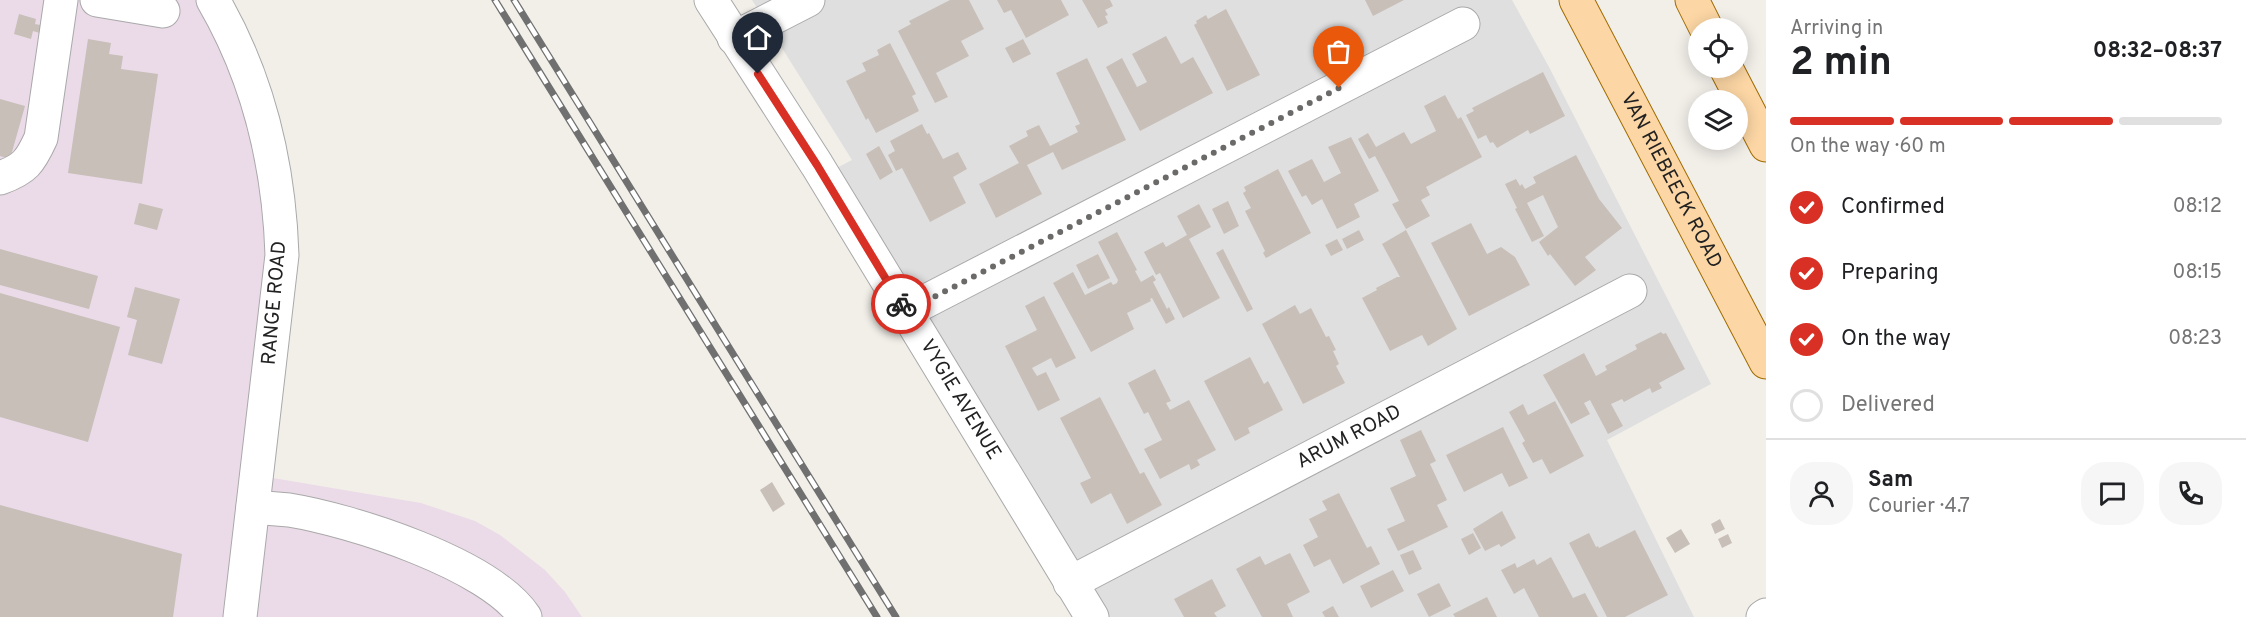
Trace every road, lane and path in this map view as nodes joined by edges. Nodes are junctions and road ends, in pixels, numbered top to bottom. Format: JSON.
{"nodes":[{"id":1,"x":61,"y":0,"type":"edge"},
{"id":2,"x":97,"y":0,"type":"edge"},
{"id":3,"x":213,"y":0,"type":"edge"},
{"id":4,"x":711,"y":0,"type":"edge"},
{"id":5,"x":808,"y":0,"type":"edge"},
{"id":6,"x":1576,"y":0,"type":"edge"},
{"id":7,"x":1692,"y":0,"type":"edge"},
{"id":8,"x":163,"y":11,"type":"dead end"},
{"id":9,"x":1701,"y":18,"type":"edge"},
{"id":10,"x":1463,"y":24,"type":"dead end"},
{"id":11,"x":734,"y":38,"type":"junction"},
{"id":12,"x":1731,"y":78,"type":"edge"},
{"id":13,"x":1766,"y":145,"type":"edge"},
{"id":14,"x":0,"y":178,"type":"edge"},
{"id":15,"x":1630,"y":291,"type":"dead end"},
{"id":16,"x":905,"y":312,"type":"junction"},
{"id":17,"x":1766,"y":362,"type":"edge"},
{"id":18,"x":253,"y":507,"type":"junction"},
{"id":19,"x":1070,"y":583,"type":"junction"},
{"id":20,"x":240,"y":617,"type":"edge"},
{"id":21,"x":525,"y":617,"type":"edge"},
{"id":22,"x":1092,"y":617,"type":"edge"}],
"edges":[{"from":1,"to":14,"type":"street"},
{"from":2,"to":8,"type":"street"},
{"from":3,"to":18,"type":"street","name":"RANGE ROAD"},
{"from":4,"to":11,"type":"street","name":"VYGIE AVENUE"},
{"from":5,"to":11,"type":"street"},
{"from":6,"to":17,"type":"main road","name":"VAN RIEBEECK ROAD"},
{"from":7,"to":9,"type":"main road"},
{"from":10,"to":16,"type":"street"},
{"from":11,"to":16,"type":"street","name":"VYGIE AVENUE"},
{"from":12,"to":13,"type":"main road"},
{"from":15,"to":19,"type":"street","name":"ARUM ROAD"},
{"from":16,"to":19,"type":"street","name":"VYGIE AVENUE"},
{"from":18,"to":20,"type":"street","name":"RANGE ROAD"},
{"from":18,"to":21,"type":"street"},
{"from":19,"to":22,"type":"street","name":"VYGIE AVENUE"}]}
